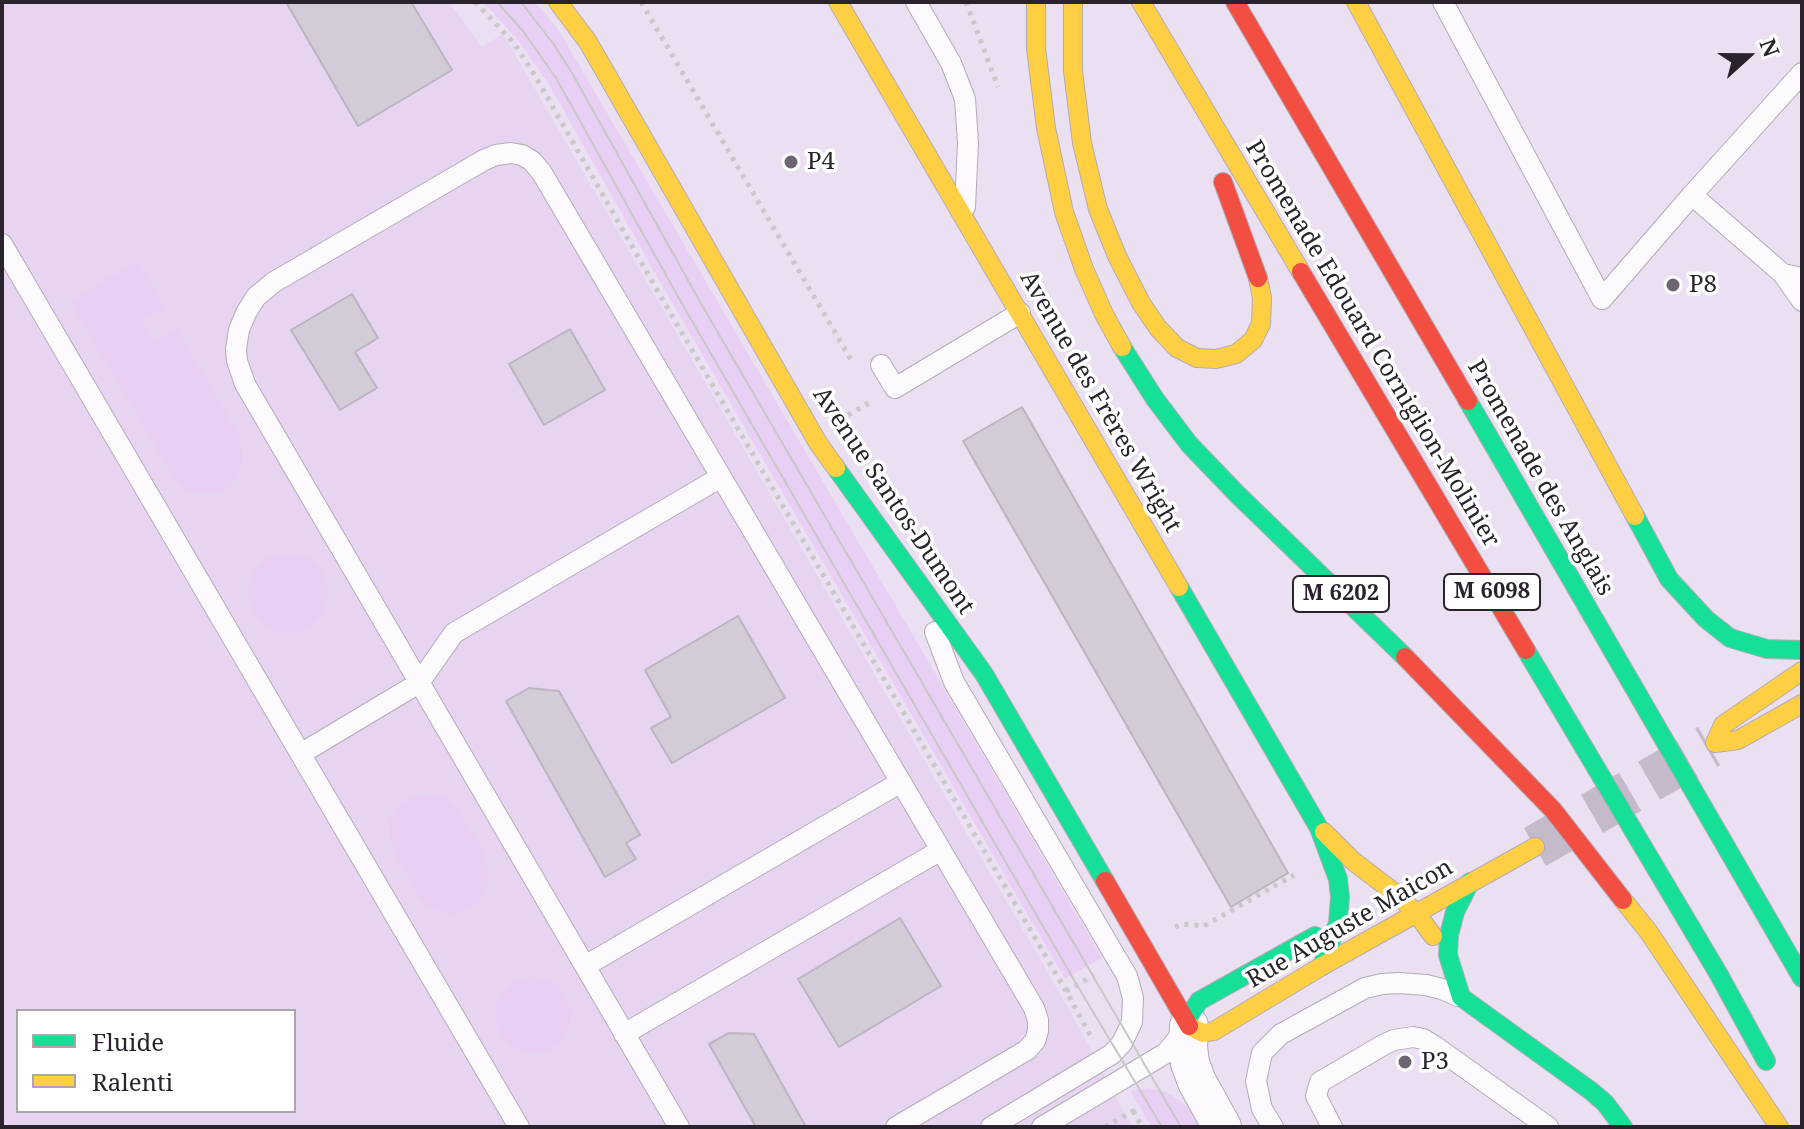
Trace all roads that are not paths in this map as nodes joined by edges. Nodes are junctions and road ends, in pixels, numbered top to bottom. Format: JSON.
{"nodes":[{"id":1,"x":558,"y":2,"type":"edge"},
{"id":2,"x":838,"y":2,"type":"edge"},
{"id":3,"x":916,"y":2,"type":"edge"},
{"id":4,"x":1036,"y":2,"type":"edge"},
{"id":5,"x":1073,"y":2,"type":"edge"},
{"id":6,"x":1141,"y":2,"type":"edge"},
{"id":7,"x":1235,"y":2,"type":"edge"},
{"id":8,"x":1356,"y":2,"type":"edge"},
{"id":9,"x":1443,"y":2,"type":"edge"},
{"id":10,"x":1175,"y":61,"type":"junction"},
{"id":11,"x":1797,"y":87,"type":"edge"},
{"id":12,"x":1341,"y":147,"type":"dead end"},
{"id":13,"x":1692,"y":195,"type":"junction"},
{"id":14,"x":965,"y":219,"type":"junction"},
{"id":15,"x":2,"y":244,"type":"edge"},
{"id":16,"x":1381,"y":250,"type":"junction"},
{"id":17,"x":1792,"y":276,"type":"edge"},
{"id":18,"x":1802,"y":301,"type":"edge"},
{"id":19,"x":1020,"y":313,"type":"junction"},
{"id":20,"x":885,"y":371,"type":"road end"},
{"id":21,"x":721,"y":477,"type":"junction"},
{"id":22,"x":914,"y":576,"type":"junction"},
{"id":23,"x":1802,"y":650,"type":"edge"},
{"id":24,"x":1802,"y":671,"type":"edge"},
{"id":25,"x":419,"y":683,"type":"junction"},
{"id":26,"x":1802,"y":704,"type":"edge"},
{"id":27,"x":302,"y":753,"type":"junction"},
{"id":28,"x":901,"y":782,"type":"junction"},
{"id":29,"x":1319,"y":828,"type":"junction"},
{"id":30,"x":1535,"y":847,"type":"tunnel mouth"},
{"id":31,"x":941,"y":850,"type":"junction"},
{"id":32,"x":1470,"y":882,"type":"junction"},
{"id":33,"x":1393,"y":898,"type":"junction"},
{"id":34,"x":1360,"y":912,"type":"dead end"},
{"id":35,"x":1417,"y":914,"type":"junction"},
{"id":36,"x":1338,"y":923,"type":"junction"},
{"id":37,"x":1448,"y":955,"type":"junction"},
{"id":38,"x":585,"y":966,"type":"junction"},
{"id":39,"x":1322,"y":966,"type":"junction"},
{"id":40,"x":1802,"y":978,"type":"edge"},
{"id":41,"x":1461,"y":997,"type":"junction"},
{"id":42,"x":1189,"y":1026,"type":"junction"},
{"id":43,"x":624,"y":1034,"type":"junction"},
{"id":44,"x":1771,"y":1071,"type":"dead end"},
{"id":45,"x":519,"y":1127,"type":"edge"},
{"id":46,"x":679,"y":1127,"type":"edge"},
{"id":47,"x":896,"y":1127,"type":"edge"},
{"id":48,"x":991,"y":1127,"type":"edge"},
{"id":49,"x":1042,"y":1127,"type":"edge"},
{"id":50,"x":1222,"y":1127,"type":"edge"},
{"id":51,"x":1273,"y":1127,"type":"edge"},
{"id":52,"x":1332,"y":1127,"type":"edge"},
{"id":53,"x":1548,"y":1127,"type":"edge"},
{"id":54,"x":1623,"y":1127,"type":"edge"},
{"id":55,"x":1779,"y":1127,"type":"edge"}],
"edges":[{"from":1,"to":22,"type":"main road","name":"Avenue Santos-Dumont"},
{"from":2,"to":14,"type":"main road","name":"Avenue des Frères Wright"},
{"from":3,"to":14,"type":"lane"},
{"from":4,"to":55,"type":"main road","number":"M 6202"},
{"from":5,"to":10,"type":"main road"},
{"from":6,"to":10,"type":"main road","name":"Promenade Edouard Corniglion-Molinier","number":"M 6098"},
{"from":7,"to":16,"type":"main road","name":"Promenade des Anglais","number":"M 6098"},
{"from":8,"to":23,"type":"main road"},
{"from":9,"to":13,"type":"lane"},
{"from":10,"to":44,"type":"main road","name":"Promenade Edouard Corniglion-Molinier","number":"M 6098"},
{"from":11,"to":13,"type":"lane"},
{"from":12,"to":16,"type":"main road"},
{"from":13,"to":17,"type":"lane"},
{"from":14,"to":19,"type":"main road","name":"Avenue des Frères Wright"},
{"from":15,"to":27,"type":"lane"},
{"from":16,"to":40,"type":"main road","name":"Promenade des Anglais","number":"M 6098"},
{"from":17,"to":18,"type":"lane"},
{"from":19,"to":20,"type":"lane"},
{"from":19,"to":29,"type":"main road","name":"Avenue des Frères Wright"},
{"from":21,"to":25,"type":"lane"},
{"from":21,"to":25,"type":"lane"},
{"from":21,"to":28,"type":"lane"},
{"from":22,"to":42,"type":"main road","name":"Avenue Santos-Dumont"},
{"from":22,"to":48,"type":"lane"},
{"from":24,"to":26,"type":"main road"},
{"from":25,"to":27,"type":"lane"},
{"from":25,"to":38,"type":"lane"},
{"from":27,"to":45,"type":"lane"},
{"from":28,"to":31,"type":"lane"},
{"from":28,"to":38,"type":"lane"},
{"from":29,"to":33,"type":"main road","name":"Avenue des Frères Wright"},
{"from":29,"to":36,"type":"main road","name":"Avenue des Frères Wright"},
{"from":30,"to":32,"type":"main road","name":"Rue Auguste Maicon"},
{"from":31,"to":43,"type":"lane"},
{"from":31,"to":47,"type":"lane"},
{"from":32,"to":33,"type":"main road"},
{"from":32,"to":35,"type":"main road","name":"Rue Auguste Maicon"},
{"from":32,"to":37,"type":"main road"},
{"from":33,"to":35,"type":"main road","name":"Avenue des Frères Wright"},
{"from":34,"to":36,"type":"main road"},
{"from":35,"to":37,"type":"main road","name":"Avenue des Frères Wright"},
{"from":35,"to":39,"type":"main road","name":"Rue Auguste Maicon"},
{"from":36,"to":39,"type":"main road","name":"Avenue des Frères Wright"},
{"from":36,"to":42,"type":"main road"},
{"from":37,"to":41,"type":"main road"},
{"from":38,"to":43,"type":"lane"},
{"from":39,"to":42,"type":"main road","name":"Rue Auguste Maicon"},
{"from":41,"to":51,"type":"lane"},
{"from":41,"to":54,"type":"main road"},
{"from":42,"to":49,"type":"lane"},
{"from":42,"to":50,"type":"street"},
{"from":43,"to":46,"type":"lane"},
{"from":52,"to":53,"type":"lane"}]}
